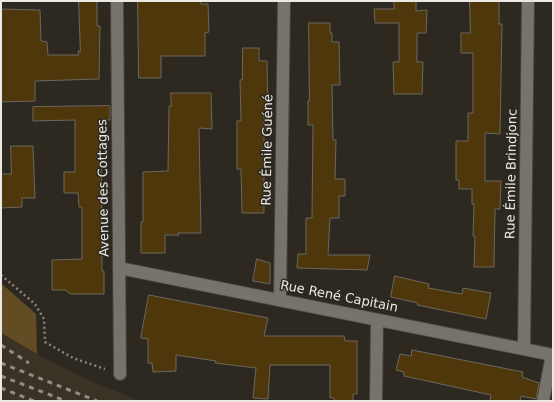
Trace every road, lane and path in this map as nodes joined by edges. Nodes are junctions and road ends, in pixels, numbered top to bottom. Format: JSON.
{"nodes":[{"id":1,"x":116,"y":1,"type":"edge"},
{"id":2,"x":284,"y":1,"type":"edge"},
{"id":3,"x":528,"y":1,"type":"edge"},
{"id":4,"x":119,"y":268,"type":"junction"},
{"id":5,"x":1,"y":275,"type":"edge"},
{"id":6,"x":280,"y":300,"type":"junction"},
{"id":7,"x":378,"y":320,"type":"junction"},
{"id":8,"x":524,"y":348,"type":"junction"},
{"id":9,"x":553,"y":355,"type":"edge"},
{"id":10,"x":120,"y":374,"type":"joint"},
{"id":11,"x":376,"y":401,"type":"edge"},
{"id":12,"x":543,"y":401,"type":"edge"}],
"edges":[{"from":1,"to":4,"type":"street","name":"Avenue des Cottages"},
{"from":2,"to":6,"type":"street","name":"Rue Émile Guéné"},
{"from":3,"to":8,"type":"street","name":"Rue Émile Brindjonc"},
{"from":4,"to":6,"type":"street","name":"Rue René Capitain"},
{"from":4,"to":10,"type":"street","name":"Avenue des Cottages"},
{"from":5,"to":10,"type":"path"},
{"from":6,"to":7,"type":"street","name":"Rue René Capitain"},
{"from":7,"to":8,"type":"street","name":"Rue René Capitain"},
{"from":7,"to":11,"type":"street"},
{"from":8,"to":9,"type":"street","name":"Rue René Capitain"},
{"from":9,"to":12,"type":"street"}]}
